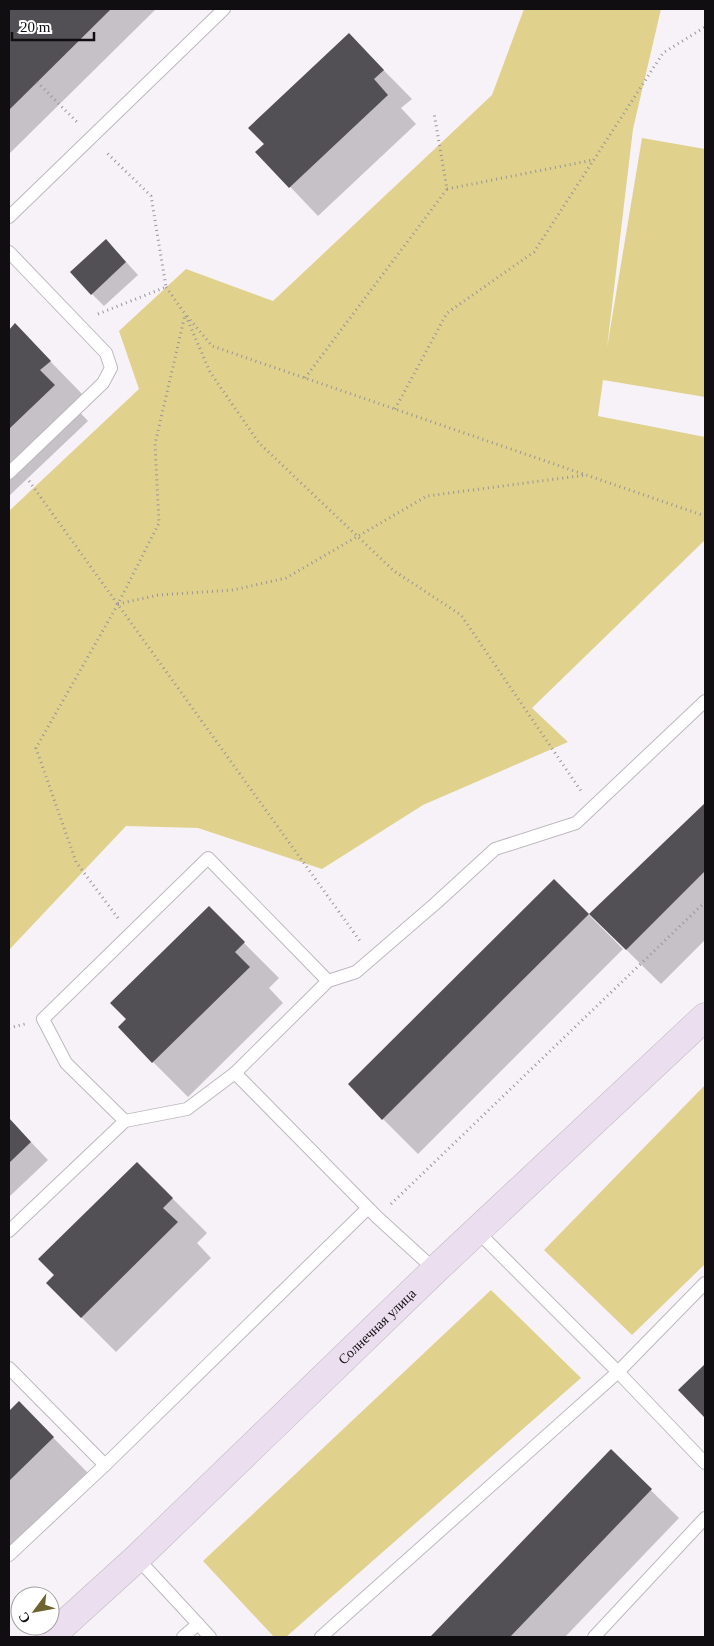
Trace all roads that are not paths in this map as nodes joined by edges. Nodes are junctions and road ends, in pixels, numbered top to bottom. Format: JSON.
{"nodes":[{"id":1,"x":224,"y":9,"type":"edge"},
{"id":2,"x":9,"y":217,"type":"edge"},
{"id":3,"x":9,"y":252,"type":"edge"},
{"id":4,"x":13,"y":469,"type":"edge"},
{"id":5,"x":705,"y":701,"type":"edge"},
{"id":6,"x":328,"y":981,"type":"junction"},
{"id":7,"x":705,"y":1017,"type":"edge"},
{"id":8,"x":235,"y":1073,"type":"junction"},
{"id":9,"x":125,"y":1122,"type":"junction"},
{"id":10,"x":368,"y":1208,"type":"junction"},
{"id":11,"x":477,"y":1230,"type":"junction"},
{"id":12,"x":9,"y":1231,"type":"edge"},
{"id":13,"x":435,"y":1270,"type":"junction"},
{"id":14,"x":705,"y":1284,"type":"edge"},
{"id":15,"x":9,"y":1368,"type":"edge"},
{"id":16,"x":618,"y":1372,"type":"junction"},
{"id":17,"x":705,"y":1463,"type":"edge"},
{"id":18,"x":105,"y":1465,"type":"junction"},
{"id":19,"x":705,"y":1518,"type":"edge"},
{"id":20,"x":9,"y":1555,"type":"edge"},
{"id":21,"x":137,"y":1558,"type":"junction"},
{"id":22,"x":198,"y":1624,"type":"junction"},
{"id":23,"x":50,"y":1637,"type":"edge"},
{"id":24,"x":184,"y":1637,"type":"edge"},
{"id":25,"x":210,"y":1637,"type":"edge"},
{"id":26,"x":321,"y":1637,"type":"edge"},
{"id":27,"x":594,"y":1637,"type":"edge"}],
"edges":[{"from":1,"to":2,"type":"lane"},
{"from":3,"to":4,"type":"lane"},
{"from":5,"to":6,"type":"lane"},
{"from":6,"to":8,"type":"lane"},
{"from":6,"to":9,"type":"lane"},
{"from":7,"to":11,"type":"main road","name":"Солнечная улица"},
{"from":8,"to":9,"type":"lane"},
{"from":8,"to":10,"type":"lane"},
{"from":9,"to":12,"type":"lane"},
{"from":10,"to":13,"type":"lane"},
{"from":10,"to":18,"type":"lane"},
{"from":11,"to":13,"type":"main road","name":"Солнечная улица"},
{"from":11,"to":16,"type":"lane"},
{"from":13,"to":21,"type":"main road","name":"Солнечная улица"},
{"from":14,"to":16,"type":"lane"},
{"from":15,"to":18,"type":"lane"},
{"from":16,"to":17,"type":"lane"},
{"from":16,"to":26,"type":"lane"},
{"from":18,"to":20,"type":"lane"},
{"from":19,"to":27,"type":"lane"},
{"from":21,"to":22,"type":"lane"},
{"from":21,"to":23,"type":"main road","name":"Солнечная улица"},
{"from":22,"to":24,"type":"lane"},
{"from":22,"to":25,"type":"lane"}]}
